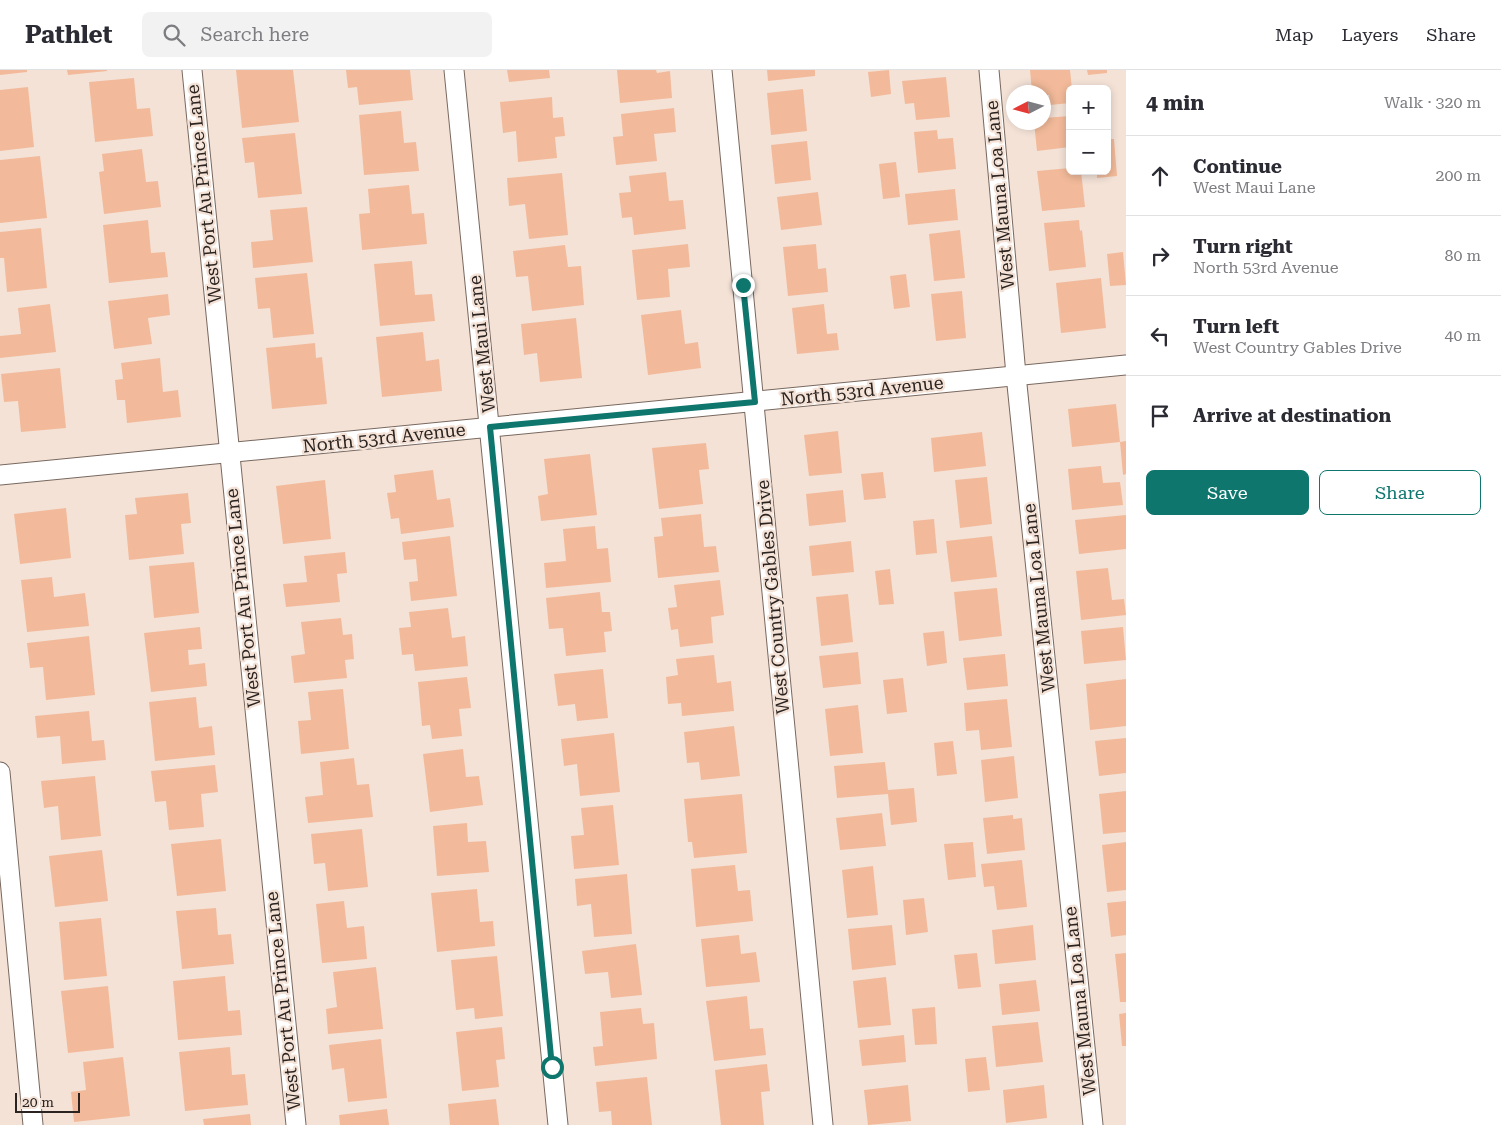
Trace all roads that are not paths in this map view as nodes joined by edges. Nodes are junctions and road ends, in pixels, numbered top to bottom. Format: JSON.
{"nodes":[{"id":1,"x":192,"y":70,"type":"edge"},
{"id":2,"x":454,"y":70,"type":"edge"},
{"id":3,"x":722,"y":70,"type":"edge"},
{"id":4,"x":989,"y":70,"type":"edge"},
{"id":5,"x":1126,"y":365,"type":"edge"},
{"id":6,"x":1016,"y":375,"type":"junction"},
{"id":7,"x":755,"y":402,"type":"junction"},
{"id":8,"x":490,"y":427,"type":"junction"},
{"id":9,"x":229,"y":453,"type":"junction"},
{"id":10,"x":0,"y":475,"type":"edge"},
{"id":11,"x":0,"y":772,"type":"edge"},
{"id":12,"x":33,"y":1125,"type":"edge"},
{"id":13,"x":296,"y":1125,"type":"edge"},
{"id":14,"x":558,"y":1125,"type":"edge"},
{"id":15,"x":823,"y":1125,"type":"edge"},
{"id":16,"x":1093,"y":1125,"type":"edge"}],
"edges":[{"from":1,"to":9,"type":"street","name":"West Port Au Prince Lane"},
{"from":2,"to":8,"type":"street","name":"West Maui Lane"},
{"from":3,"to":7,"type":"street","name":"West Country Gables Drive"},
{"from":4,"to":6,"type":"street","name":"West Mauna Loa Lane"},
{"from":5,"to":6,"type":"street","name":"North 53rd Avenue"},
{"from":6,"to":7,"type":"street","name":"North 53rd Avenue"},
{"from":6,"to":16,"type":"street","name":"West Mauna Loa Lane"},
{"from":7,"to":8,"type":"street","name":"North 53rd Avenue"},
{"from":7,"to":15,"type":"street","name":"West Country Gables Drive"},
{"from":8,"to":9,"type":"street","name":"North 53rd Avenue"},
{"from":8,"to":14,"type":"street","name":"West Maui Lane"},
{"from":9,"to":10,"type":"street","name":"North 53rd Avenue"},
{"from":9,"to":13,"type":"street","name":"West Port Au Prince Lane"},
{"from":11,"to":12,"type":"street"}]}
